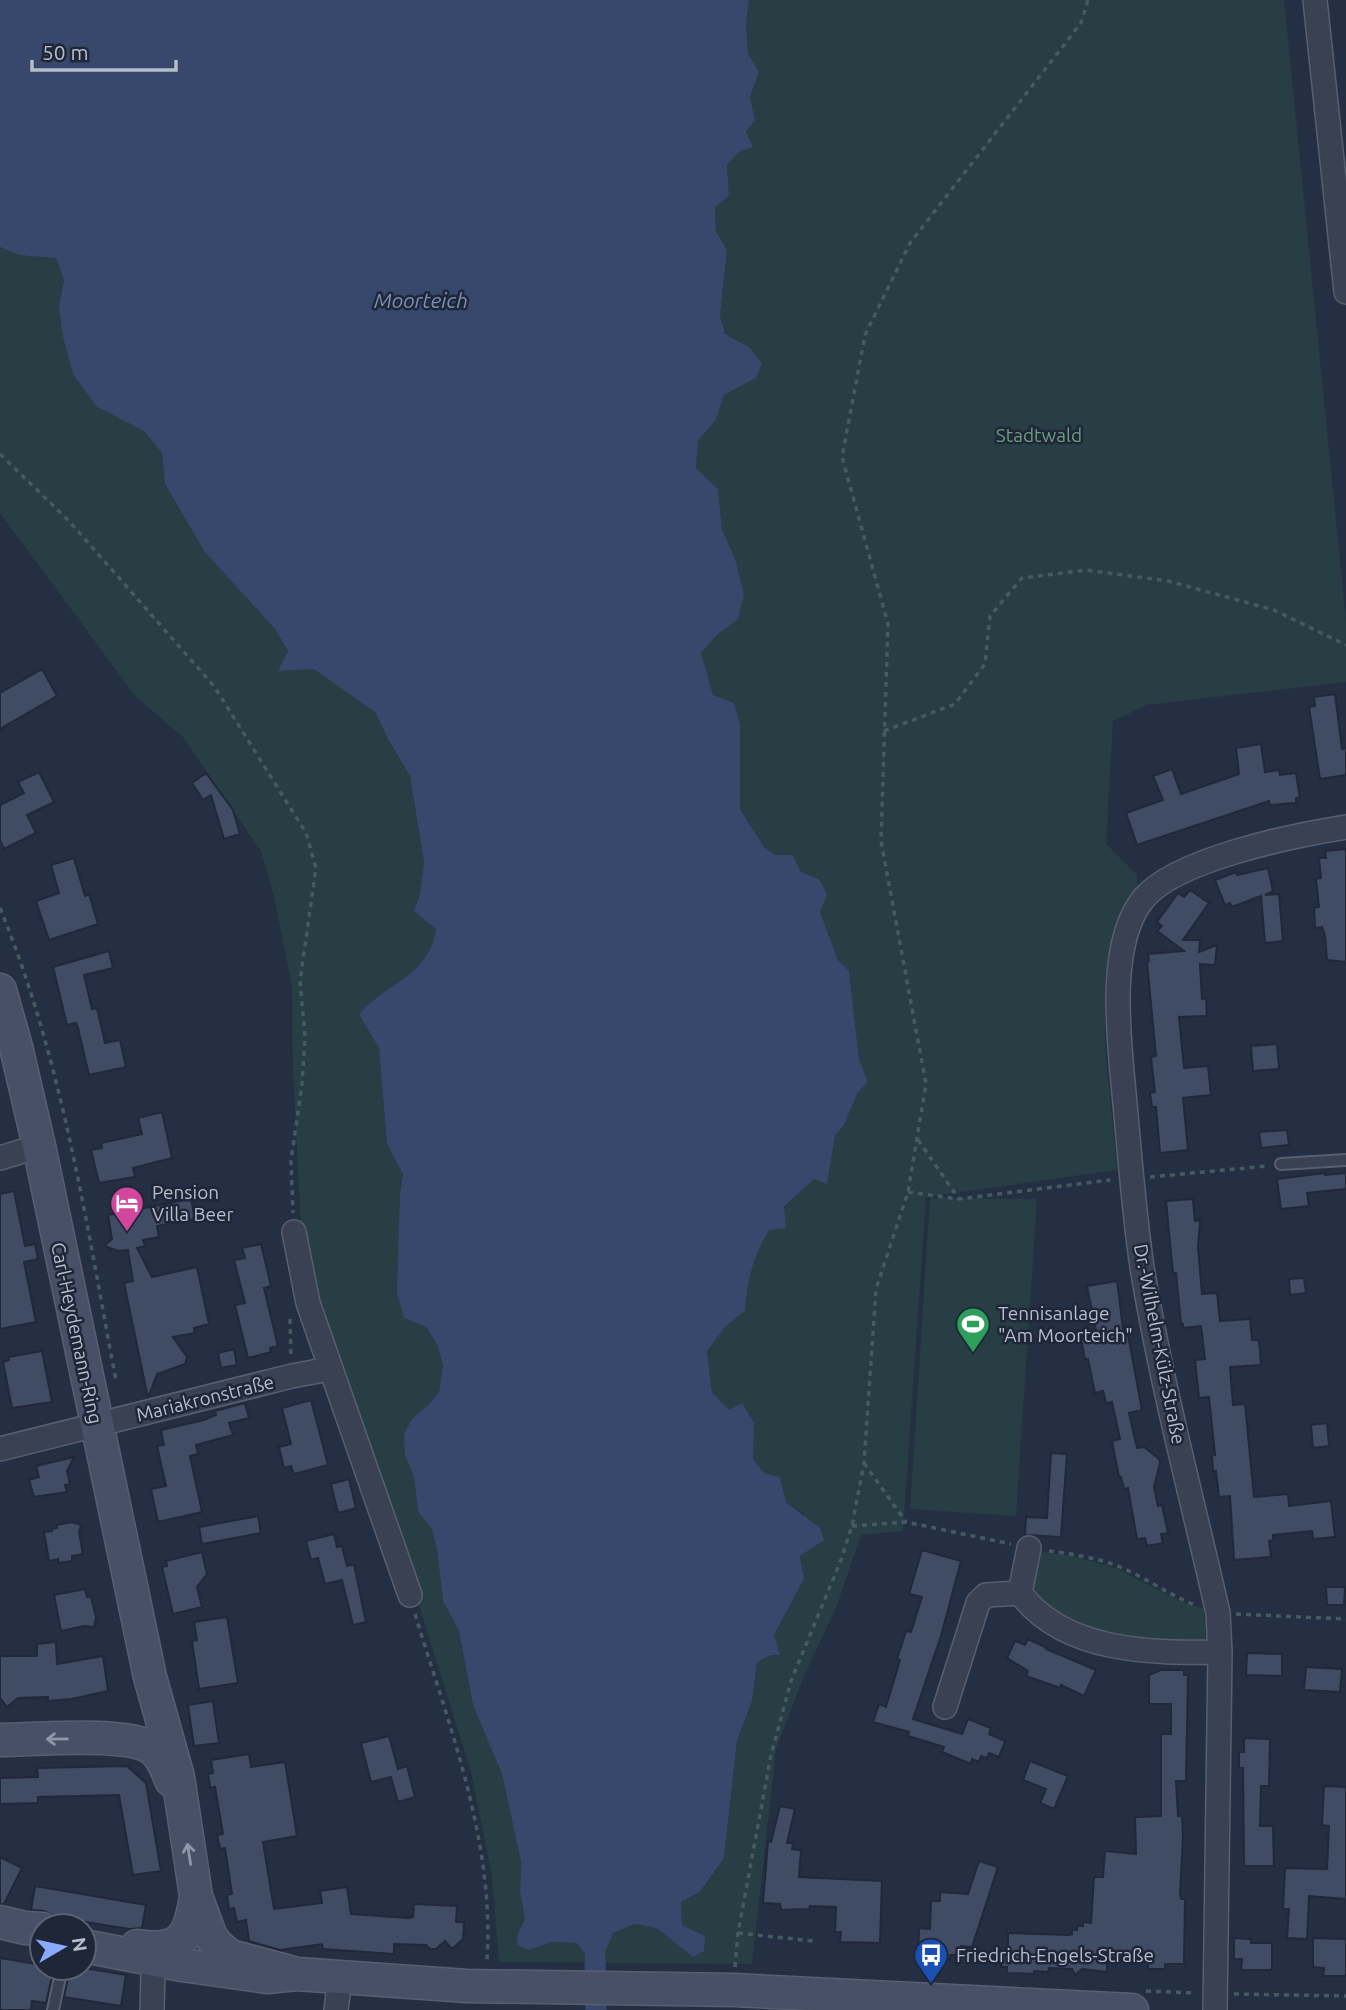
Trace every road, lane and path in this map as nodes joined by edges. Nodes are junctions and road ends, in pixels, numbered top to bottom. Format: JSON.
{"nodes":[{"id":1,"x":1088,"y":0,"type":"edge"},
{"id":2,"x":1315,"y":0,"type":"edge"},
{"id":3,"x":1340,"y":184,"type":"edge"},
{"id":4,"x":1346,"y":292,"type":"edge"},
{"id":5,"x":0,"y":454,"type":"edge"},
{"id":6,"x":1346,"y":645,"type":"edge"},
{"id":7,"x":884,"y":731,"type":"junction"},
{"id":8,"x":1346,"y":827,"type":"edge"},
{"id":9,"x":1,"y":996,"type":"edge"},
{"id":10,"x":918,"y":1140,"type":"junction"},
{"id":11,"x":39,"y":1146,"type":"junction"},
{"id":12,"x":0,"y":1158,"type":"edge"},
{"id":13,"x":1346,"y":1160,"type":"edge"},
{"id":14,"x":1281,"y":1164,"type":"joint"},
{"id":15,"x":1136,"y":1178,"type":"junction"},
{"id":16,"x":908,"y":1192,"type":"junction"},
{"id":17,"x":959,"y":1199,"type":"junction"},
{"id":18,"x":294,"y":1232,"type":"joint"},
{"id":19,"x":329,"y":1369,"type":"junction"},
{"id":20,"x":96,"y":1425,"type":"junction"},
{"id":21,"x":0,"y":1449,"type":"edge"},
{"id":22,"x":864,"y":1463,"type":"junction"},
{"id":23,"x":906,"y":1522,"type":"dead end"},
{"id":24,"x":1029,"y":1548,"type":"dead end"},
{"id":25,"x":1020,"y":1593,"type":"junction"},
{"id":26,"x":410,"y":1595,"type":"joint"},
{"id":27,"x":1218,"y":1613,"type":"junction"},
{"id":28,"x":1346,"y":1619,"type":"edge"},
{"id":29,"x":1220,"y":1652,"type":"junction"},
{"id":30,"x":150,"y":1677,"type":"junction"},
{"id":31,"x":945,"y":1707,"type":"dead end"},
{"id":32,"x":115,"y":1739,"type":"junction"},
{"id":33,"x":0,"y":1740,"type":"edge"},
{"id":34,"x":183,"y":1812,"type":"junction"},
{"id":35,"x":196,"y":1896,"type":"junction"},
{"id":36,"x":738,"y":1933,"type":"junction"},
{"id":37,"x":98,"y":1940,"type":"edge"},
{"id":38,"x":813,"y":1941,"type":"dead end"},
{"id":39,"x":98,"y":1948,"type":"edge"},
{"id":40,"x":156,"y":1955,"type":"junction"},
{"id":41,"x":297,"y":1974,"type":"junction"},
{"id":42,"x":340,"y":1978,"type":"junction"},
{"id":43,"x":734,"y":1981,"type":"junction"},
{"id":44,"x":59,"y":1982,"type":"edge"},
{"id":45,"x":486,"y":1986,"type":"junction"},
{"id":46,"x":887,"y":2004,"type":"edge"},
{"id":47,"x":986,"y":2006,"type":"edge"},
{"id":48,"x":53,"y":2010,"type":"edge"},
{"id":49,"x":152,"y":2010,"type":"edge"},
{"id":50,"x":336,"y":2010,"type":"edge"},
{"id":51,"x":1132,"y":2010,"type":"edge"},
{"id":52,"x":1215,"y":2010,"type":"edge"}],
"edges":[{"from":1,"to":7,"type":"path"},
{"from":2,"to":3,"type":"street"},
{"from":3,"to":4,"type":"street"},
{"from":5,"to":18,"type":"path"},
{"from":6,"to":7,"type":"path"},
{"from":7,"to":10,"type":"path"},
{"from":8,"to":15,"type":"street","name":"Dr.-Wilhelm-Külz-Straße"},
{"from":9,"to":11,"type":"main road","name":"Carl-Heydemann-Ring"},
{"from":10,"to":16,"type":"path"},
{"from":10,"to":17,"type":"path"},
{"from":11,"to":12,"type":"street"},
{"from":11,"to":20,"type":"main road","name":"Carl-Heydemann-Ring"},
{"from":13,"to":14,"type":"lane"},
{"from":14,"to":15,"type":"path"},
{"from":15,"to":17,"type":"path"},
{"from":15,"to":27,"type":"street","name":"Dr.-Wilhelm-Külz-Straße"},
{"from":16,"to":17,"type":"path"},
{"from":16,"to":22,"type":"path"},
{"from":18,"to":19,"type":"street"},
{"from":19,"to":20,"type":"street","name":"Mariakronstraße"},
{"from":19,"to":26,"type":"street"},
{"from":20,"to":21,"type":"street","name":"Mariakronstraße"},
{"from":20,"to":30,"type":"main road","name":"Carl-Heydemann-Ring"},
{"from":22,"to":23,"type":"path"},
{"from":22,"to":36,"type":"path"},
{"from":24,"to":25,"type":"street"},
{"from":25,"to":29,"type":"street"},
{"from":25,"to":31,"type":"street"},
{"from":26,"to":45,"type":"path"},
{"from":27,"to":28,"type":"path"},
{"from":27,"to":29,"type":"street","name":"Dr.-Wilhelm-Külz-Straße"},
{"from":29,"to":52,"type":"street","name":"Dr.-Wilhelm-Külz-Straße"},
{"from":30,"to":32,"type":"main road","name":"Carl-Heydemann-Ring"},
{"from":30,"to":34,"type":"main road","name":"Carl-Heydemann-Ring"},
{"from":32,"to":33,"type":"main road","one_way":true},
{"from":32,"to":34,"type":"main road","name":"Carl-Heydemann-Ring"},
{"from":35,"to":34,"type":"main road","name":"Carl-Heydemann-Ring","one_way":true},
{"from":35,"to":40,"type":"main road"},
{"from":35,"to":41,"type":"main road"},
{"from":36,"to":38,"type":"path"},
{"from":36,"to":43,"type":"path"},
{"from":37,"to":40,"type":"main road"},
{"from":39,"to":40,"type":"main road"},
{"from":40,"to":41,"type":"main road"},
{"from":40,"to":49,"type":"street"},
{"from":41,"to":42,"type":"main road"},
{"from":42,"to":45,"type":"main road"},
{"from":42,"to":50,"type":"street"},
{"from":43,"to":45,"type":"main road"},
{"from":43,"to":46,"type":"main road"},
{"from":44,"to":48,"type":"lane"},
{"from":46,"to":47,"type":"main road"},
{"from":47,"to":51,"type":"main road"}]}
